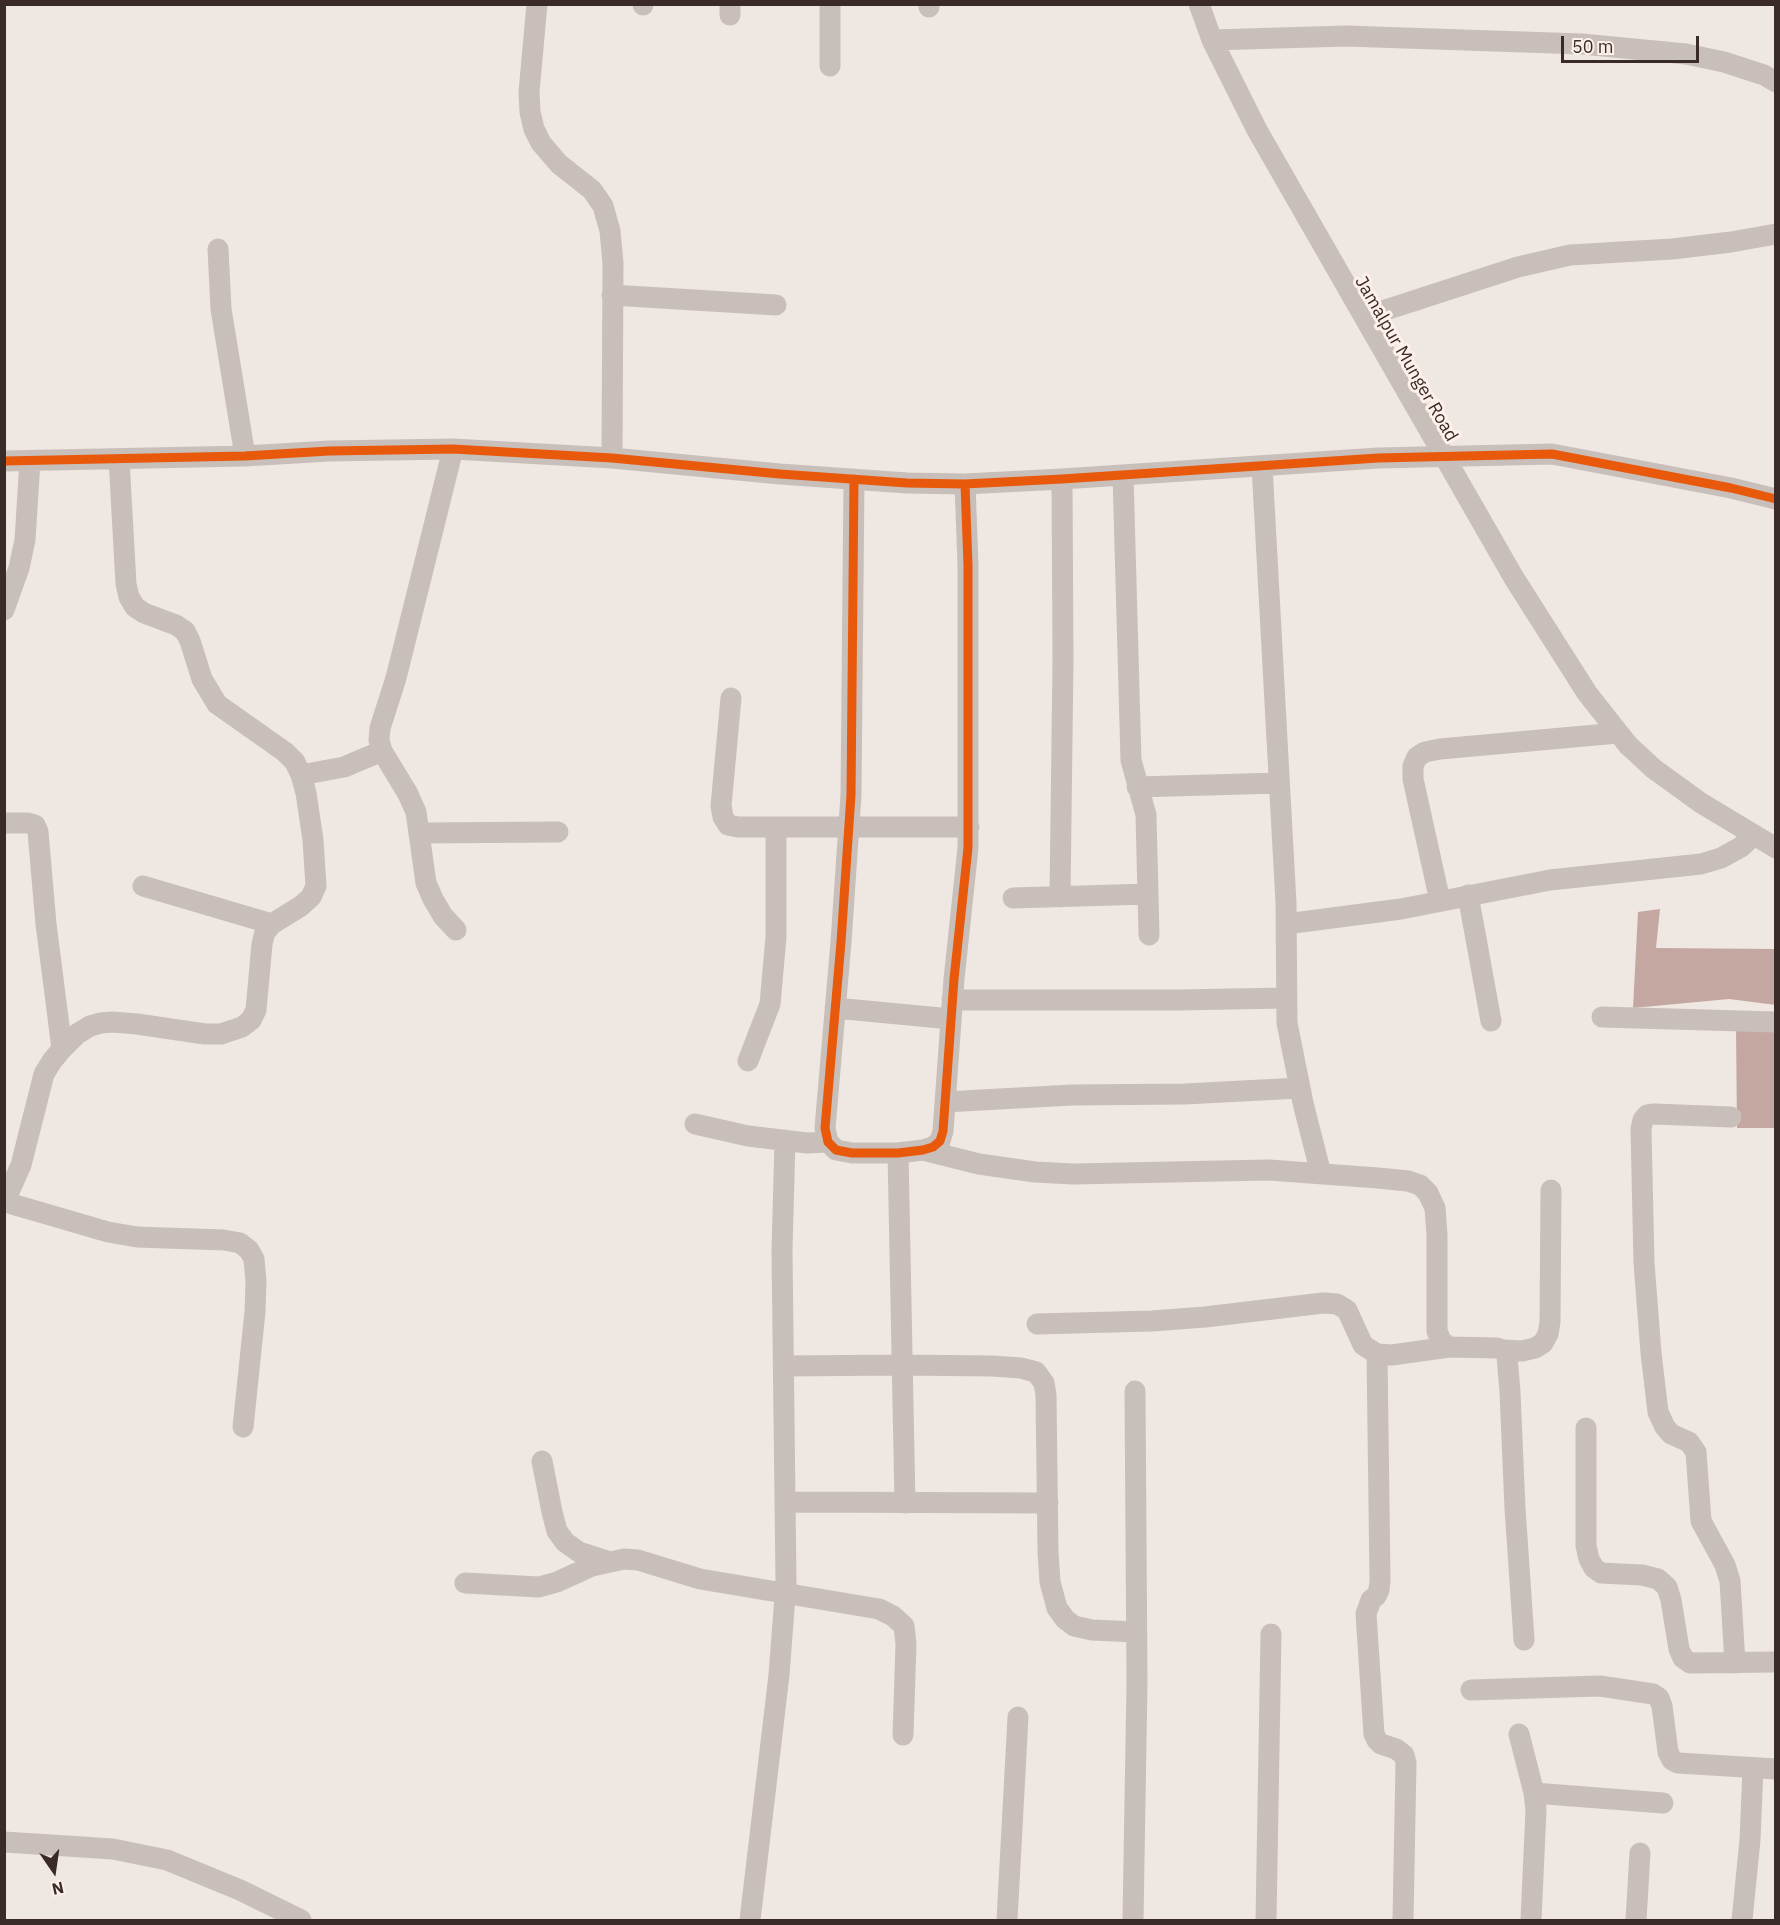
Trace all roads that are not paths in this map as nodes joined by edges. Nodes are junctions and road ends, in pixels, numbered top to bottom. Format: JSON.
{"nodes":[{"id":1,"x":537,"y":4,"type":"edge"},
{"id":2,"x":830,"y":4,"type":"edge"},
{"id":3,"x":1199,"y":4,"type":"edge"},
{"id":4,"x":1212,"y":40,"type":"junction"},
{"id":5,"x":830,"y":66,"type":"dead end"},
{"id":6,"x":1776,"y":82,"type":"edge"},
{"id":7,"x":1776,"y":234,"type":"edge"},
{"id":8,"x":218,"y":249,"type":"dead end"},
{"id":9,"x":612,"y":295,"type":"junction"},
{"id":10,"x":776,"y":305,"type":"dead end"},
{"id":11,"x":1364,"y":317,"type":"junction"},
{"id":12,"x":453,"y":449,"type":"junction"},
{"id":13,"x":245,"y":456,"type":"junction"},
{"id":14,"x":1443,"y":457,"type":"junction"},
{"id":15,"x":612,"y":458,"type":"junction"},
{"id":16,"x":119,"y":459,"type":"junction"},
{"id":17,"x":4,"y":461,"type":"edge"},
{"id":18,"x":30,"y":461,"type":"junction"},
{"id":19,"x":1262,"y":465,"type":"junction"},
{"id":20,"x":1123,"y":475,"type":"junction"},
{"id":21,"x":854,"y":479,"type":"junction"},
{"id":22,"x":1062,"y":479,"type":"junction"},
{"id":23,"x":965,"y":484,"type":"junction"},
{"id":24,"x":1776,"y":499,"type":"edge"},
{"id":25,"x":4,"y":610,"type":"edge"},
{"id":26,"x":731,"y":698,"type":"dead end"},
{"id":27,"x":1618,"y":733,"type":"junction"},
{"id":28,"x":382,"y":751,"type":"junction"},
{"id":29,"x":301,"y":775,"type":"junction"},
{"id":30,"x":1279,"y":783,"type":"junction"},
{"id":31,"x":1137,"y":787,"type":"junction"},
{"id":32,"x":4,"y":823,"type":"edge"},
{"id":33,"x":849,"y":826,"type":"junction"},
{"id":34,"x":776,"y":827,"type":"junction"},
{"id":35,"x":969,"y":827,"type":"junction"},
{"id":36,"x":558,"y":832,"type":"dead end"},
{"id":37,"x":420,"y":833,"type":"junction"},
{"id":38,"x":1754,"y":835,"type":"junction"},
{"id":39,"x":1776,"y":848,"type":"edge"},
{"id":40,"x":142,"y":886,"type":"dead end"},
{"id":41,"x":1148,"y":894,"type":"junction"},
{"id":42,"x":1468,"y":895,"type":"junction"},
{"id":43,"x":1060,"y":897,"type":"junction"},
{"id":44,"x":1012,"y":898,"type":"dead end"},
{"id":45,"x":1440,"y":901,"type":"junction"},
{"id":46,"x":272,"y":924,"type":"junction"},
{"id":47,"x":1286,"y":924,"type":"junction"},
{"id":48,"x":456,"y":930,"type":"dead end"},
{"id":49,"x":1149,"y":935,"type":"dead end"},
{"id":50,"x":1286,"y":998,"type":"junction"},
{"id":51,"x":835,"y":1008,"type":"junction"},
{"id":52,"x":952,"y":1010,"type":"junction"},
{"id":53,"x":1602,"y":1017,"type":"dead end"},
{"id":54,"x":1491,"y":1022,"type":"dead end"},
{"id":55,"x":1776,"y":1022,"type":"edge"},
{"id":56,"x":62,"y":1048,"type":"junction"},
{"id":57,"x":748,"y":1061,"type":"dead end"},
{"id":58,"x":1300,"y":1088,"type":"junction"},
{"id":59,"x":945,"y":1102,"type":"junction"},
{"id":60,"x":1731,"y":1117,"type":"dead end"},
{"id":61,"x":695,"y":1124,"type":"dead end"},
{"id":62,"x":784,"y":1140,"type":"junction"},
{"id":63,"x":828,"y":1142,"type":"junction"},
{"id":64,"x":923,"y":1150,"type":"junction"},
{"id":65,"x":898,"y":1153,"type":"junction"},
{"id":66,"x":1321,"y":1173,"type":"junction"},
{"id":67,"x":1551,"y":1190,"type":"dead end"},
{"id":68,"x":5,"y":1203,"type":"edge"},
{"id":69,"x":1037,"y":1324,"type":"dead end"},
{"id":70,"x":1449,"y":1347,"type":"junction"},
{"id":71,"x":1504,"y":1350,"type":"junction"},
{"id":72,"x":1377,"y":1354,"type":"junction"},
{"id":73,"x":903,"y":1365,"type":"junction"},
{"id":74,"x":784,"y":1366,"type":"junction"},
{"id":75,"x":1135,"y":1391,"type":"dead end"},
{"id":76,"x":243,"y":1428,"type":"dead end"},
{"id":77,"x":1586,"y":1428,"type":"dead end"},
{"id":78,"x":542,"y":1461,"type":"dead end"},
{"id":79,"x":785,"y":1502,"type":"junction"},
{"id":80,"x":905,"y":1503,"type":"junction"},
{"id":81,"x":1048,"y":1503,"type":"junction"},
{"id":82,"x":607,"y":1562,"type":"junction"},
{"id":83,"x":465,"y":1583,"type":"dead end"},
{"id":84,"x":785,"y":1593,"type":"junction"},
{"id":85,"x":1136,"y":1632,"type":"junction"},
{"id":86,"x":1271,"y":1634,"type":"dead end"},
{"id":87,"x":1524,"y":1640,"type":"dead end"},
{"id":88,"x":1776,"y":1662,"type":"edge"},
{"id":89,"x":1735,"y":1663,"type":"junction"},
{"id":90,"x":1472,"y":1690,"type":"dead end"},
{"id":91,"x":1018,"y":1717,"type":"dead end"},
{"id":92,"x":1519,"y":1734,"type":"dead end"},
{"id":93,"x":903,"y":1735,"type":"dead end"},
{"id":94,"x":1753,"y":1768,"type":"junction"},
{"id":95,"x":1776,"y":1769,"type":"edge"},
{"id":96,"x":1534,"y":1793,"type":"junction"},
{"id":97,"x":1662,"y":1803,"type":"dead end"},
{"id":98,"x":4,"y":1842,"type":"edge"},
{"id":99,"x":1640,"y":1853,"type":"dead end"},
{"id":100,"x":301,"y":1920,"type":"edge"},
{"id":101,"x":750,"y":1920,"type":"edge"},
{"id":102,"x":1007,"y":1920,"type":"edge"},
{"id":103,"x":1133,"y":1920,"type":"edge"},
{"id":104,"x":1266,"y":1920,"type":"edge"},
{"id":105,"x":1403,"y":1920,"type":"edge"},
{"id":106,"x":1531,"y":1920,"type":"edge"},
{"id":107,"x":1636,"y":1920,"type":"edge"},
{"id":108,"x":1742,"y":1920,"type":"edge"}],
"edges":[{"from":1,"to":9,"type":"street"},
{"from":2,"to":5,"type":"street"},
{"from":3,"to":4,"type":"street","name":"Jamalpur Munger Road"},
{"from":4,"to":6,"type":"street"},
{"from":4,"to":11,"type":"street","name":"Jamalpur Munger Road"},
{"from":7,"to":11,"type":"street"},
{"from":8,"to":13,"type":"street"},
{"from":9,"to":10,"type":"street"},
{"from":9,"to":15,"type":"street"},
{"from":11,"to":14,"type":"street","name":"Jamalpur Munger Road"},
{"from":12,"to":13,"type":"street"},
{"from":12,"to":15,"type":"street"},
{"from":12,"to":28,"type":"street"},
{"from":13,"to":16,"type":"street"},
{"from":14,"to":19,"type":"street"},
{"from":14,"to":24,"type":"street"},
{"from":14,"to":27,"type":"street","name":"Jamalpur Munger Road"},
{"from":15,"to":21,"type":"street"},
{"from":16,"to":18,"type":"street"},
{"from":16,"to":29,"type":"street"},
{"from":17,"to":18,"type":"street"},
{"from":18,"to":25,"type":"street"},
{"from":19,"to":20,"type":"street"},
{"from":19,"to":30,"type":"street"},
{"from":20,"to":22,"type":"street"},
{"from":20,"to":31,"type":"street"},
{"from":21,"to":23,"type":"street"},
{"from":21,"to":33,"type":"street"},
{"from":22,"to":23,"type":"street"},
{"from":22,"to":43,"type":"street"},
{"from":23,"to":35,"type":"street"},
{"from":26,"to":34,"type":"street"},
{"from":27,"to":38,"type":"street","name":"Jamalpur Munger Road"},
{"from":27,"to":45,"type":"street"},
{"from":28,"to":29,"type":"street"},
{"from":28,"to":37,"type":"street"},
{"from":29,"to":46,"type":"street"},
{"from":30,"to":31,"type":"street"},
{"from":30,"to":47,"type":"street"},
{"from":31,"to":41,"type":"street"},
{"from":32,"to":56,"type":"street"},
{"from":33,"to":34,"type":"street"},
{"from":33,"to":35,"type":"street"},
{"from":33,"to":51,"type":"street"},
{"from":34,"to":57,"type":"street"},
{"from":35,"to":52,"type":"street"},
{"from":36,"to":37,"type":"street"},
{"from":37,"to":48,"type":"street"},
{"from":38,"to":39,"type":"street","name":"Jamalpur Munger Road"},
{"from":38,"to":42,"type":"street"},
{"from":40,"to":46,"type":"street"},
{"from":41,"to":43,"type":"street"},
{"from":41,"to":49,"type":"street"},
{"from":42,"to":45,"type":"street"},
{"from":42,"to":54,"type":"street"},
{"from":43,"to":44,"type":"street"},
{"from":45,"to":47,"type":"street"},
{"from":46,"to":56,"type":"street"},
{"from":47,"to":50,"type":"street"},
{"from":50,"to":52,"type":"street"},
{"from":50,"to":58,"type":"street"},
{"from":51,"to":52,"type":"street"},
{"from":51,"to":63,"type":"street"},
{"from":52,"to":59,"type":"street"},
{"from":53,"to":55,"type":"street"},
{"from":56,"to":68,"type":"street"},
{"from":58,"to":59,"type":"street"},
{"from":58,"to":66,"type":"street"},
{"from":59,"to":64,"type":"street"},
{"from":60,"to":89,"type":"street"},
{"from":61,"to":62,"type":"street"},
{"from":62,"to":63,"type":"street"},
{"from":62,"to":74,"type":"street"},
{"from":63,"to":65,"type":"street"},
{"from":64,"to":65,"type":"street"},
{"from":64,"to":66,"type":"street"},
{"from":65,"to":73,"type":"street"},
{"from":66,"to":70,"type":"street"},
{"from":67,"to":71,"type":"street"},
{"from":68,"to":76,"type":"street"},
{"from":69,"to":72,"type":"street"},
{"from":70,"to":71,"type":"street"},
{"from":70,"to":72,"type":"street"},
{"from":71,"to":87,"type":"street"},
{"from":72,"to":105,"type":"street"},
{"from":73,"to":74,"type":"street"},
{"from":73,"to":80,"type":"street"},
{"from":73,"to":81,"type":"street"},
{"from":74,"to":79,"type":"street"},
{"from":75,"to":85,"type":"street"},
{"from":77,"to":89,"type":"street"},
{"from":78,"to":82,"type":"street"},
{"from":79,"to":80,"type":"street"},
{"from":79,"to":84,"type":"street"},
{"from":80,"to":81,"type":"street"},
{"from":81,"to":85,"type":"street"},
{"from":82,"to":83,"type":"street"},
{"from":82,"to":84,"type":"street"},
{"from":84,"to":93,"type":"street"},
{"from":84,"to":101,"type":"street"},
{"from":85,"to":103,"type":"street"},
{"from":86,"to":104,"type":"street"},
{"from":88,"to":89,"type":"street"},
{"from":90,"to":94,"type":"street"},
{"from":91,"to":102,"type":"street"},
{"from":92,"to":96,"type":"street"},
{"from":94,"to":95,"type":"street"},
{"from":94,"to":108,"type":"street"},
{"from":96,"to":97,"type":"street"},
{"from":96,"to":106,"type":"street"},
{"from":98,"to":100,"type":"street"},
{"from":99,"to":107,"type":"street"}]}
